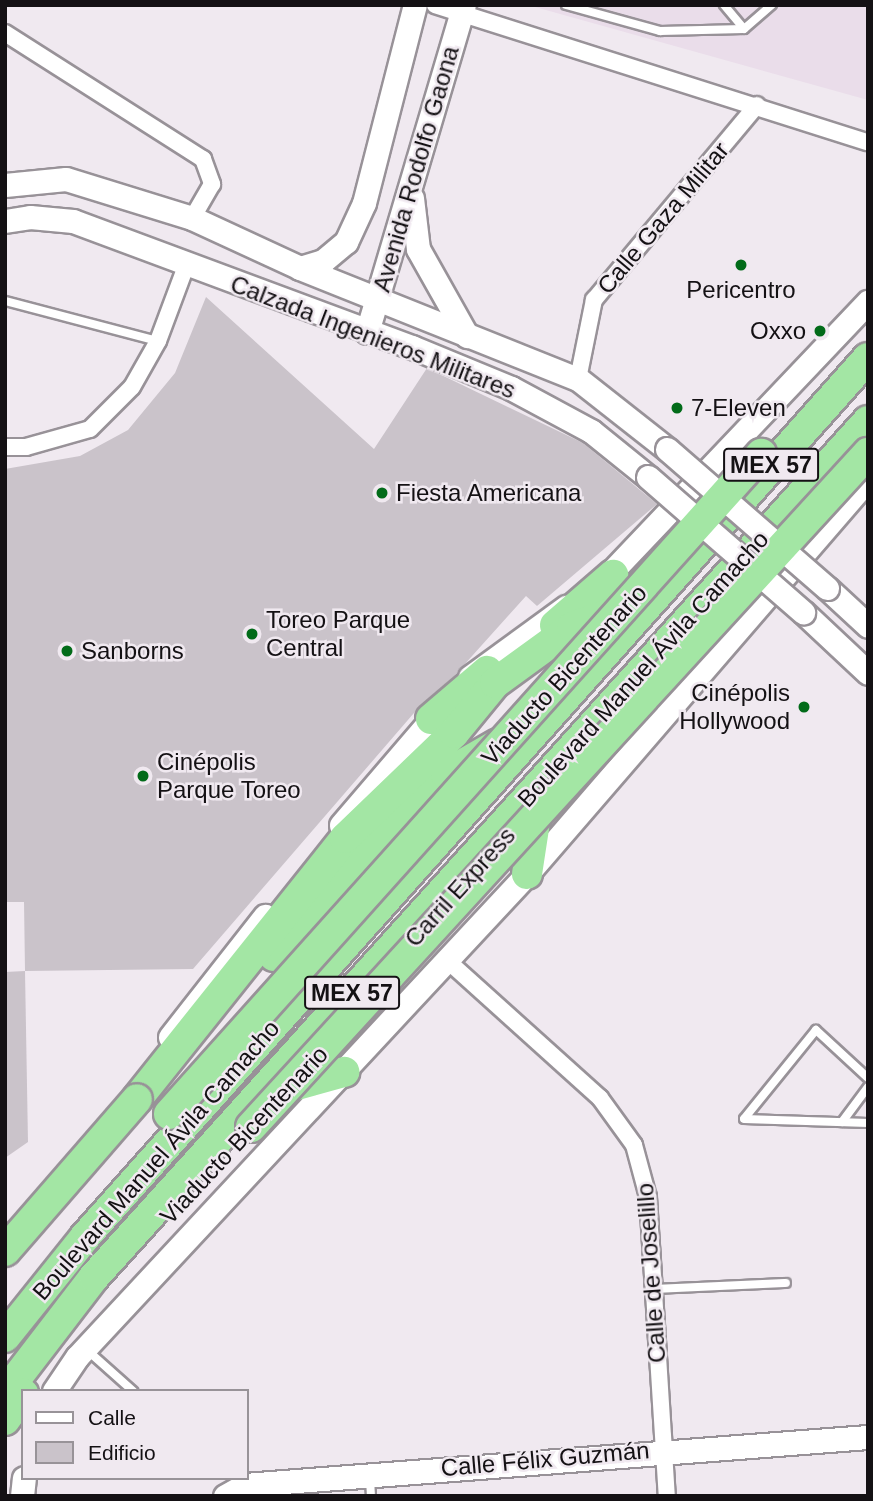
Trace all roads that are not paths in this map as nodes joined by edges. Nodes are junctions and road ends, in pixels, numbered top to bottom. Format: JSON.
{"nodes":[{"id":1,"x":415,"y":5,"type":"edge"},
{"id":2,"x":435,"y":5,"type":"edge"},
{"id":3,"x":566,"y":5,"type":"edge"},
{"id":4,"x":724,"y":5,"type":"edge"},
{"id":5,"x":772,"y":5,"type":"edge"},
{"id":6,"x":463,"y":10,"type":"edge"},
{"id":7,"x":744,"y":29,"type":"junction"},
{"id":8,"x":5,"y":33,"type":"edge"},
{"id":9,"x":757,"y":106,"type":"junction"},
{"id":10,"x":868,"y":142,"type":"edge"},
{"id":11,"x":5,"y":185,"type":"edge"},
{"id":12,"x":411,"y":185,"type":"junction"},
{"id":13,"x":192,"y":218,"type":"junction"},
{"id":14,"x":5,"y":221,"type":"edge"},
{"id":15,"x":186,"y":266,"type":"junction"},
{"id":16,"x":300,"y":268,"type":"junction"},
{"id":17,"x":378,"y":299,"type":"junction"},
{"id":18,"x":5,"y":301,"type":"edge"},
{"id":19,"x":868,"y":302,"type":"edge"},
{"id":20,"x":367,"y":332,"type":"junction"},
{"id":21,"x":467,"y":336,"type":"junction"},
{"id":22,"x":868,"y":339,"type":"edge"},
{"id":23,"x":158,"y":341,"type":"junction"},
{"id":24,"x":868,"y":358,"type":"edge"},
{"id":25,"x":578,"y":379,"type":"junction"},
{"id":26,"x":868,"y":421,"type":"edge"},
{"id":27,"x":868,"y":434,"type":"edge"},
{"id":28,"x":5,"y":447,"type":"edge"},
{"id":29,"x":868,"y":453,"type":"edge"},
{"id":30,"x":868,"y":479,"type":"edge"},
{"id":31,"x":613,"y":575,"type":"junction"},
{"id":32,"x":650,"y":599,"type":"junction"},
{"id":33,"x":868,"y":626,"type":"edge"},
{"id":34,"x":487,"y":671,"type":"junction"},
{"id":35,"x":868,"y":673,"type":"edge"},
{"id":36,"x":547,"y":717,"type":"junction"},
{"id":37,"x":431,"y":719,"type":"junction"},
{"id":38,"x":425,"y":762,"type":"junction"},
{"id":39,"x":541,"y":785,"type":"junction"},
{"id":40,"x":345,"y":838,"type":"junction"},
{"id":41,"x":527,"y":874,"type":"junction"},
{"id":42,"x":306,"y":919,"type":"junction"},
{"id":43,"x":449,"y":961,"type":"junction"},
{"id":44,"x":344,"y":1072,"type":"junction"},
{"id":45,"x":868,"y":1078,"type":"edge"},
{"id":46,"x":868,"y":1087,"type":"edge"},
{"id":47,"x":258,"y":1096,"type":"junction"},
{"id":48,"x":842,"y":1122,"type":"junction"},
{"id":49,"x":868,"y":1123,"type":"edge"},
{"id":50,"x":41,"y":1219,"type":"junction"},
{"id":51,"x":5,"y":1241,"type":"edge"},
{"id":52,"x":5,"y":1251,"type":"edge"},
{"id":53,"x":5,"y":1267,"type":"edge"},
{"id":54,"x":786,"y":1283,"type":"dead end"},
{"id":55,"x":653,"y":1289,"type":"junction"},
{"id":56,"x":5,"y":1305,"type":"edge"},
{"id":57,"x":5,"y":1337,"type":"edge"},
{"id":58,"x":85,"y":1348,"type":"junction"},
{"id":59,"x":27,"y":1389,"type":"edge"},
{"id":60,"x":55,"y":1389,"type":"edge"},
{"id":61,"x":131,"y":1389,"type":"edge"},
{"id":62,"x":5,"y":1393,"type":"edge"},
{"id":63,"x":21,"y":1397,"type":"edge"},
{"id":64,"x":5,"y":1408,"type":"edge"},
{"id":65,"x":5,"y":1420,"type":"edge"},
{"id":66,"x":868,"y":1437,"type":"edge"},
{"id":67,"x":663,"y":1448,"type":"junction"},
{"id":68,"x":370,"y":1485,"type":"edge"},
{"id":69,"x":225,"y":1496,"type":"edge"},
{"id":70,"x":667,"y":1496,"type":"edge"}],
"edges":[{"from":1,"to":16,"type":"main road","name":"Avenida Rodolfo Gaona"},
{"from":2,"to":6,"type":"street"},
{"from":3,"to":7,"type":"lane"},
{"from":4,"to":7,"type":"lane"},
{"from":5,"to":7,"type":"lane"},
{"from":6,"to":9,"type":"street"},
{"from":6,"to":12,"type":"main road","name":"Avenida Rodolfo Gaona"},
{"from":8,"to":13,"type":"street"},
{"from":9,"to":10,"type":"street"},
{"from":9,"to":25,"type":"street","name":"Calle Gaza Militar"},
{"from":11,"to":13,"type":"main road","name":"Calzada Ingenieros Militares"},
{"from":12,"to":17,"type":"main road","name":"Avenida Rodolfo Gaona"},
{"from":12,"to":21,"type":"main road"},
{"from":13,"to":16,"type":"main road","name":"Calzada Ingenieros Militares"},
{"from":14,"to":15,"type":"main road","name":"Calzada Ingenieros Militares"},
{"from":15,"to":20,"type":"main road","name":"Calzada Ingenieros Militares"},
{"from":15,"to":23,"type":"street"},
{"from":16,"to":17,"type":"main road","name":"Calzada Ingenieros Militares"},
{"from":17,"to":20,"type":"main road","name":"Avenida Rodolfo Gaona"},
{"from":17,"to":21,"type":"main road","name":"Calzada Ingenieros Militares"},
{"from":18,"to":23,"type":"lane"},
{"from":19,"to":31,"type":"main road","name":"Boulevard Manuel Ávila Camacho"},
{"from":20,"to":35,"type":"main road","name":"Calzada Ingenieros Militares","bridge":true},
{"from":21,"to":25,"type":"main road","name":"Calzada Ingenieros Militares"},
{"from":22,"to":56,"type":"highway","name":"Viaducto Bicentenario","bridge":true},
{"from":23,"to":28,"type":"street"},
{"from":24,"to":32,"type":"highway","name":"Boulevard Manuel Ávila Camacho","number":"MEX 57"},
{"from":25,"to":33,"type":"main road","name":"Calzada Ingenieros Militares","bridge":true},
{"from":26,"to":39,"type":"highway","name":"Boulevard Manuel Ávila Camacho","number":"MEX 57"},
{"from":27,"to":64,"type":"highway","name":"Carril Express","bridge":true},
{"from":29,"to":59,"type":"highway","name":"Viaducto Bicentenario","bridge":true},
{"from":30,"to":41,"type":"main road","name":"Boulevard Manuel Ávila Camacho"},
{"from":31,"to":34,"type":"highway"},
{"from":31,"to":37,"type":"main road","name":"Boulevard Manuel Ávila Camacho"},
{"from":32,"to":36,"type":"highway","name":"Boulevard Manuel Ávila Camacho","number":"MEX 57"},
{"from":32,"to":38,"type":"highway"},
{"from":34,"to":37,"type":"highway"},
{"from":34,"to":40,"type":"highway"},
{"from":36,"to":42,"type":"highway"},
{"from":36,"to":57,"type":"highway","name":"Boulevard Manuel Ávila Camacho","number":"MEX 57"},
{"from":37,"to":50,"type":"main road","name":"Boulevard Manuel Ávila Camacho"},
{"from":38,"to":40,"type":"highway"},
{"from":38,"to":42,"type":"highway"},
{"from":39,"to":41,"type":"highway"},
{"from":39,"to":47,"type":"highway","name":"Boulevard Manuel Ávila Camacho","number":"MEX 57"},
{"from":40,"to":52,"type":"highway","bridge":true},
{"from":41,"to":43,"type":"main road","name":"Boulevard Manuel Ávila Camacho"},
{"from":42,"to":50,"type":"highway"},
{"from":43,"to":44,"type":"main road","name":"Boulevard Manuel Ávila Camacho"},
{"from":43,"to":55,"type":"street","name":"Calle de Joselillo"},
{"from":44,"to":47,"type":"highway"},
{"from":44,"to":58,"type":"main road","name":"Boulevard Manuel Ávila Camacho"},
{"from":45,"to":48,"type":"lane"},
{"from":46,"to":48,"type":"lane"},
{"from":47,"to":62,"type":"highway","name":"Boulevard Manuel Ávila Camacho","number":"MEX 57"},
{"from":48,"to":49,"type":"lane"},
{"from":50,"to":51,"type":"main road"},
{"from":50,"to":53,"type":"main road","name":"Boulevard Manuel Ávila Camacho"},
{"from":54,"to":55,"type":"lane"},
{"from":55,"to":67,"type":"street","name":"Calle de Joselillo"},
{"from":58,"to":60,"type":"main road","name":"Boulevard Manuel Ávila Camacho"},
{"from":58,"to":61,"type":"lane"},
{"from":63,"to":65,"type":"highway","name":"Viaducto Bicentenario"},
{"from":66,"to":67,"type":"main road","name":"Calle Félix Guzmán"},
{"from":67,"to":68,"type":"main road","name":"Calle Félix Guzmán"},
{"from":67,"to":70,"type":"street","name":"Calle de Joselillo"},
{"from":68,"to":69,"type":"main road","name":"Calle Félix Guzmán"}]}
